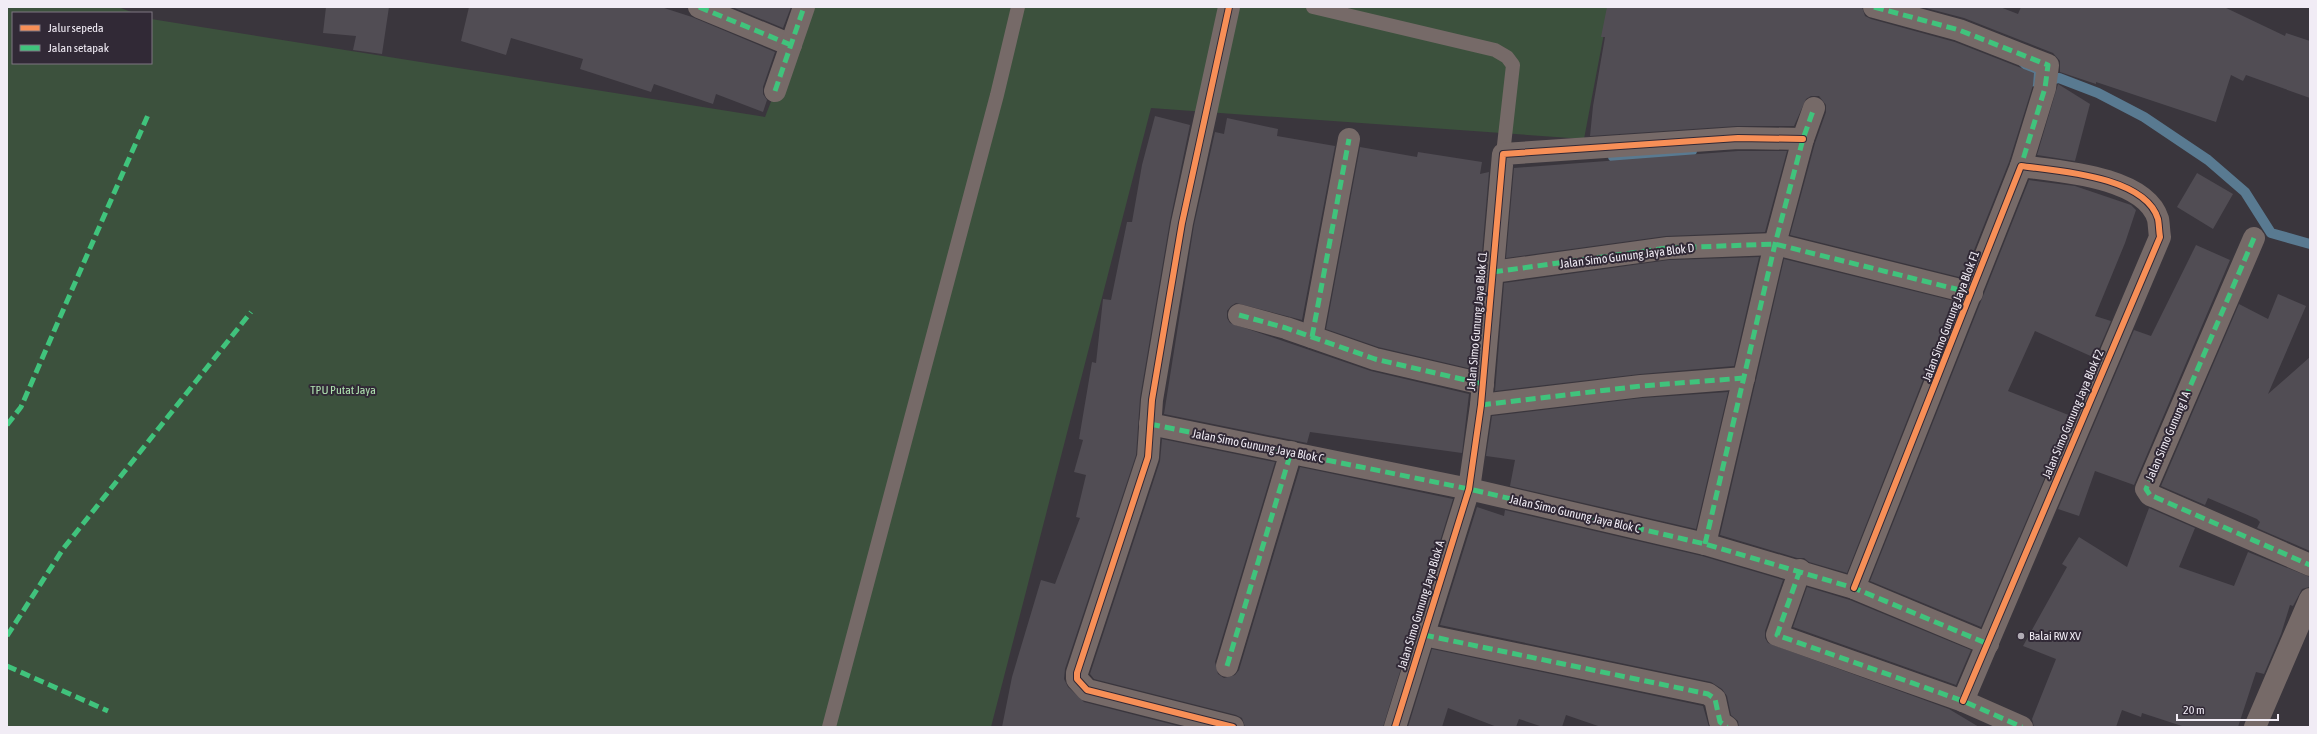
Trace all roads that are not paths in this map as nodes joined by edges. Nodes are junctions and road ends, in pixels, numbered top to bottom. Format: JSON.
{"nodes":[{"id":1,"x":699,"y":7,"type":"edge"},
{"id":2,"x":804,"y":7,"type":"edge"},
{"id":3,"x":1018,"y":7,"type":"edge"},
{"id":4,"x":1229,"y":7,"type":"edge"},
{"id":5,"x":1313,"y":7,"type":"edge"},
{"id":6,"x":1874,"y":7,"type":"edge"},
{"id":7,"x":791,"y":45,"type":"junction"},
{"id":8,"x":775,"y":91,"type":"dead end"},
{"id":9,"x":1814,"y":108,"type":"dead end"},
{"id":10,"x":1349,"y":139,"type":"dead end"},
{"id":11,"x":1803,"y":139,"type":"junction"},
{"id":12,"x":1503,"y":154,"type":"junction"},
{"id":13,"x":2021,"y":166,"type":"junction"},
{"id":14,"x":2254,"y":238,"type":"dead end"},
{"id":15,"x":1775,"y":244,"type":"junction"},
{"id":16,"x":1493,"y":272,"type":"junction"},
{"id":17,"x":1972,"y":293,"type":"junction"},
{"id":18,"x":1240,"y":315,"type":"dead end"},
{"id":19,"x":1312,"y":337,"type":"junction"},
{"id":20,"x":1744,"y":378,"type":"junction"},
{"id":21,"x":1483,"y":384,"type":"junction"},
{"id":22,"x":1481,"y":405,"type":"junction"},
{"id":23,"x":1150,"y":424,"type":"junction"},
{"id":24,"x":1291,"y":452,"type":"junction"},
{"id":25,"x":1469,"y":489,"type":"junction"},
{"id":26,"x":1705,"y":544,"type":"junction"},
{"id":27,"x":2310,"y":565,"type":"edge"},
{"id":28,"x":1800,"y":570,"type":"junction"},
{"id":29,"x":1854,"y":588,"type":"junction"},
{"id":30,"x":2310,"y":599,"type":"edge"},
{"id":31,"x":1424,"y":635,"type":"junction"},
{"id":32,"x":1988,"y":644,"type":"junction"},
{"id":33,"x":1227,"y":666,"type":"dead end"},
{"id":34,"x":1963,"y":701,"type":"junction"},
{"id":35,"x":829,"y":727,"type":"edge"},
{"id":36,"x":1233,"y":727,"type":"edge"},
{"id":37,"x":1395,"y":727,"type":"edge"},
{"id":38,"x":1727,"y":727,"type":"edge"},
{"id":39,"x":2021,"y":727,"type":"edge"},
{"id":40,"x":2255,"y":727,"type":"edge"}],
"edges":[{"from":1,"to":7,"type":"street"},
{"from":2,"to":7,"type":"street"},
{"from":3,"to":35,"type":"lane"},
{"from":4,"to":23,"type":"street"},
{"from":5,"to":12,"type":"lane"},
{"from":6,"to":13,"type":"street","name":"Jalan Simo Gunung Jaya Blok F1"},
{"from":7,"to":8,"type":"street"},
{"from":9,"to":11,"type":"street"},
{"from":10,"to":19,"type":"street"},
{"from":11,"to":12,"type":"street"},
{"from":11,"to":15,"type":"street"},
{"from":12,"to":16,"type":"street","name":"Jalan Simo Gunung Jaya Blok C1"},
{"from":13,"to":17,"type":"street","name":"Jalan Simo Gunung Jaya Blok F1"},
{"from":13,"to":32,"type":"street","name":"Jalan Simo Gunung Jaya Blok F2"},
{"from":14,"to":27,"type":"street","name":"Jalan Simo Gunung I A"},
{"from":15,"to":16,"type":"street","name":"Jalan Simo Gunung Jaya Blok D"},
{"from":15,"to":17,"type":"street","name":"Jalan Simo Gunung Jaya Blok D"},
{"from":15,"to":20,"type":"street"},
{"from":16,"to":21,"type":"street","name":"Jalan Simo Gunung Jaya Blok C1"},
{"from":17,"to":29,"type":"street","name":"Jalan Simo Gunung Jaya Blok F1"},
{"from":18,"to":19,"type":"street"},
{"from":19,"to":21,"type":"street"},
{"from":20,"to":22,"type":"street"},
{"from":20,"to":26,"type":"street"},
{"from":21,"to":22,"type":"street","name":"Jalan Simo Gunung Jaya Blok C1"},
{"from":22,"to":25,"type":"street","name":"Jalan Simo Gunung Jaya Blok C1"},
{"from":23,"to":24,"type":"street","name":"Jalan Simo Gunung Jaya Blok C"},
{"from":23,"to":36,"type":"street"},
{"from":24,"to":25,"type":"street","name":"Jalan Simo Gunung Jaya Blok C"},
{"from":24,"to":33,"type":"street"},
{"from":25,"to":26,"type":"street","name":"Jalan Simo Gunung Jaya Blok C"},
{"from":25,"to":31,"type":"street","name":"Jalan Simo Gunung Jaya Blok A"},
{"from":26,"to":28,"type":"street","name":"Jalan Simo Gunung Jaya Blok C"},
{"from":28,"to":29,"type":"street","name":"Jalan Simo Gunung Jaya Blok C"},
{"from":28,"to":34,"type":"street"},
{"from":29,"to":32,"type":"street","name":"Jalan Simo Gunung Jaya Blok C"},
{"from":30,"to":40,"type":"street"},
{"from":31,"to":37,"type":"street","name":"Jalan Simo Gunung Jaya Blok A"},
{"from":31,"to":38,"type":"street"},
{"from":32,"to":34,"type":"street","name":"Jalan Simo Gunung Jaya Blok F2"},
{"from":34,"to":39,"type":"street"}]}
